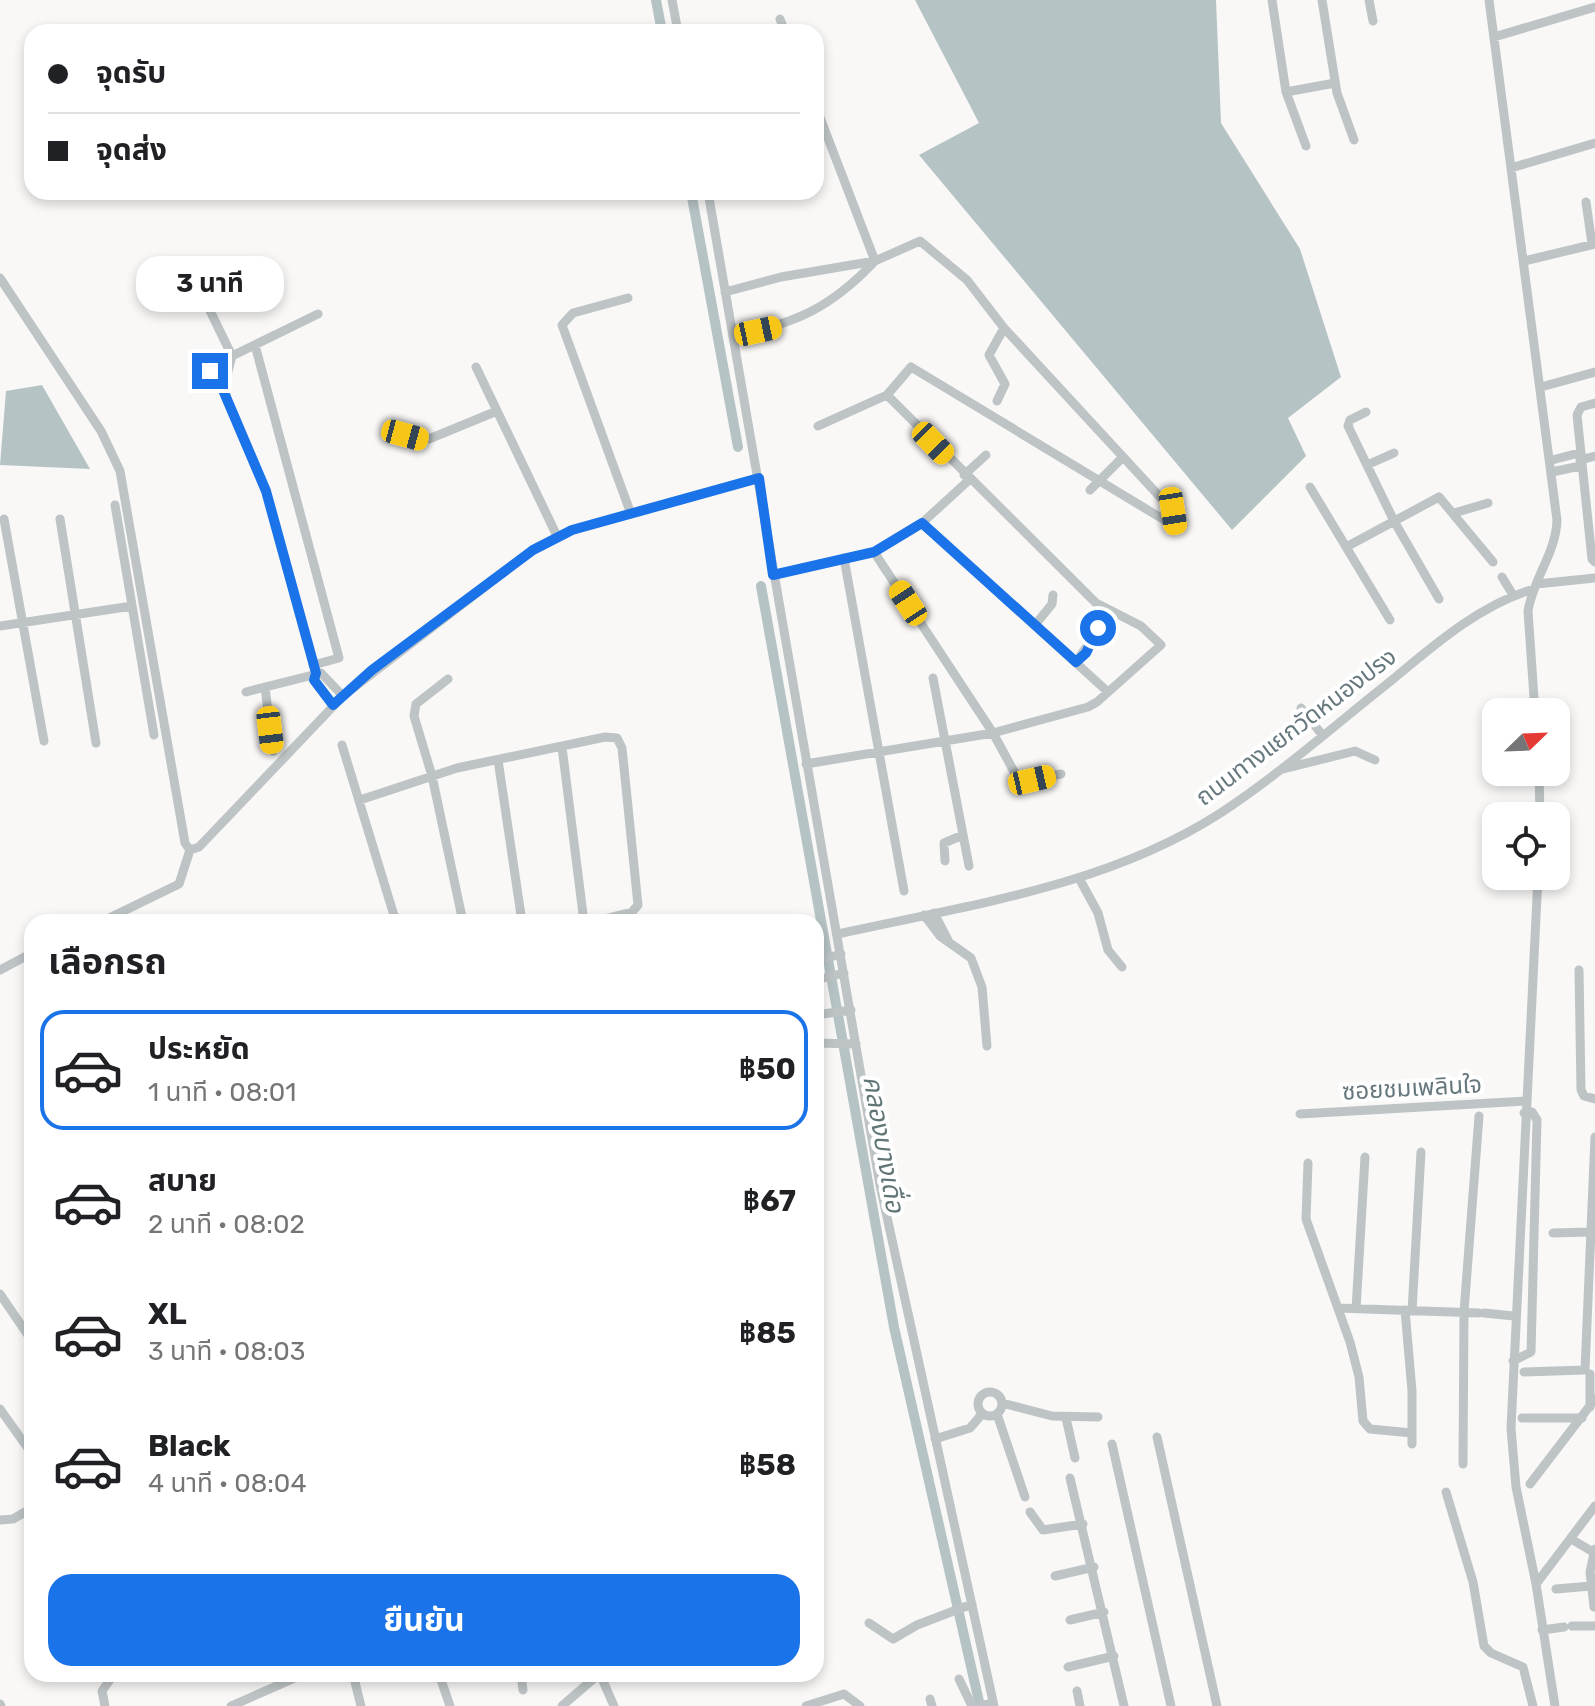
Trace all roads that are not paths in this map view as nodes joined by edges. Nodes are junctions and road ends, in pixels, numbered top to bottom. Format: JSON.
{"nodes":[{"id":1,"x":672,"y":0,"type":"edge"},
{"id":2,"x":1272,"y":0,"type":"edge"},
{"id":3,"x":1322,"y":0,"type":"edge"},
{"id":4,"x":1369,"y":0,"type":"edge"},
{"id":5,"x":1489,"y":0,"type":"edge"},
{"id":6,"x":1595,"y":7,"type":"edge"},
{"id":7,"x":780,"y":19,"type":"dead end"},
{"id":8,"x":1373,"y":21,"type":"dead end"},
{"id":9,"x":676,"y":24,"type":"edge"},
{"id":10,"x":782,"y":24,"type":"edge"},
{"id":11,"x":1494,"y":37,"type":"junction"},
{"id":12,"x":1335,"y":83,"type":"junction"},
{"id":13,"x":1286,"y":92,"type":"junction"},
{"id":14,"x":824,"y":128,"type":"edge"},
{"id":15,"x":1354,"y":140,"type":"dead end"},
{"id":16,"x":1595,"y":143,"type":"edge"},
{"id":17,"x":1306,"y":146,"type":"dead end"},
{"id":18,"x":1511,"y":168,"type":"junction"},
{"id":19,"x":709,"y":200,"type":"edge"},
{"id":20,"x":1586,"y":202,"type":"dead end"},
{"id":21,"x":1594,"y":244,"type":"edge"},
{"id":22,"x":875,"y":261,"type":"junction"},
{"id":23,"x":1524,"y":261,"type":"junction"},
{"id":24,"x":0,"y":278,"type":"edge"},
{"id":25,"x":200,"y":290,"type":"dead end"},
{"id":26,"x":725,"y":292,"type":"junction"},
{"id":27,"x":628,"y":298,"type":"dead end"},
{"id":28,"x":318,"y":314,"type":"dead end"},
{"id":29,"x":1004,"y":328,"type":"junction"},
{"id":30,"x":733,"y":337,"type":"junction"},
{"id":31,"x":255,"y":345,"type":"junction"},
{"id":32,"x":232,"y":356,"type":"junction"},
{"id":33,"x":476,"y":367,"type":"dead end"},
{"id":34,"x":1595,"y":372,"type":"edge"},
{"id":35,"x":1541,"y":387,"type":"junction"},
{"id":36,"x":223,"y":390,"type":"junction"},
{"id":37,"x":887,"y":395,"type":"junction"},
{"id":38,"x":997,"y":401,"type":"dead end"},
{"id":39,"x":1595,"y":403,"type":"edge"},
{"id":40,"x":497,"y":411,"type":"junction"},
{"id":41,"x":1366,"y":412,"type":"dead end"},
{"id":42,"x":818,"y":426,"type":"dead end"},
{"id":43,"x":388,"y":430,"type":"dead end"},
{"id":44,"x":1394,"y":453,"type":"dead end"},
{"id":45,"x":986,"y":455,"type":"dead end"},
{"id":46,"x":1595,"y":456,"type":"edge"},
{"id":47,"x":1123,"y":457,"type":"junction"},
{"id":48,"x":1552,"y":460,"type":"junction"},
{"id":49,"x":1580,"y":460,"type":"junction"},
{"id":50,"x":1367,"y":465,"type":"junction"},
{"id":51,"x":1552,"y":472,"type":"junction"},
{"id":52,"x":759,"y":478,"type":"junction"},
{"id":53,"x":967,"y":478,"type":"junction"},
{"id":54,"x":1099,"y":481,"type":"junction"},
{"id":55,"x":1310,"y":487,"type":"dead end"},
{"id":56,"x":1090,"y":490,"type":"dead end"},
{"id":57,"x":1488,"y":503,"type":"dead end"},
{"id":58,"x":115,"y":505,"type":"dead end"},
{"id":59,"x":1454,"y":513,"type":"junction"},
{"id":60,"x":1591,"y":513,"type":"edge"},
{"id":61,"x":631,"y":514,"type":"junction"},
{"id":62,"x":4,"y":519,"type":"dead end"},
{"id":63,"x":60,"y":519,"type":"dead end"},
{"id":64,"x":1394,"y":521,"type":"junction"},
{"id":65,"x":922,"y":523,"type":"junction"},
{"id":66,"x":557,"y":536,"type":"junction"},
{"id":67,"x":1348,"y":546,"type":"junction"},
{"id":68,"x":874,"y":552,"type":"junction"},
{"id":69,"x":844,"y":558,"type":"junction"},
{"id":70,"x":1493,"y":562,"type":"dead end"},
{"id":71,"x":1595,"y":562,"type":"edge"},
{"id":72,"x":773,"y":575,"type":"junction"},
{"id":73,"x":1503,"y":578,"type":"dead end"},
{"id":74,"x":1595,"y":578,"type":"edge"},
{"id":75,"x":1536,"y":586,"type":"junction"},
{"id":76,"x":1511,"y":592,"type":"junction"},
{"id":77,"x":1053,"y":595,"type":"dead end"},
{"id":78,"x":1439,"y":599,"type":"dead end"},
{"id":79,"x":132,"y":606,"type":"junction"},
{"id":80,"x":76,"y":615,"type":"junction"},
{"id":81,"x":1105,"y":620,"type":"dead end"},
{"id":82,"x":1390,"y":620,"type":"dead end"},
{"id":83,"x":22,"y":623,"type":"junction"},
{"id":84,"x":1035,"y":625,"type":"junction"},
{"id":85,"x":0,"y":626,"type":"edge"},
{"id":86,"x":1076,"y":662,"type":"junction"},
{"id":87,"x":314,"y":669,"type":"junction"},
{"id":88,"x":933,"y":678,"type":"dead end"},
{"id":89,"x":448,"y":679,"type":"dead end"},
{"id":90,"x":265,"y":687,"type":"junction"},
{"id":91,"x":246,"y":692,"type":"dead end"},
{"id":92,"x":1108,"y":692,"type":"junction"},
{"id":93,"x":343,"y":696,"type":"junction"},
{"id":94,"x":1534,"y":698,"type":"edge"},
{"id":95,"x":333,"y":705,"type":"junction"},
{"id":96,"x":1301,"y":708,"type":"dead end"},
{"id":97,"x":1320,"y":732,"type":"junction"},
{"id":98,"x":993,"y":733,"type":"junction"},
{"id":99,"x":154,"y":735,"type":"dead end"},
{"id":100,"x":44,"y":741,"type":"dead end"},
{"id":101,"x":945,"y":741,"type":"junction"},
{"id":102,"x":96,"y":743,"type":"dead end"},
{"id":103,"x":342,"y":745,"type":"dead end"},
{"id":104,"x":562,"y":747,"type":"junction"},
{"id":105,"x":273,"y":751,"type":"dead end"},
{"id":106,"x":879,"y":752,"type":"junction"},
{"id":107,"x":498,"y":760,"type":"junction"},
{"id":108,"x":1375,"y":760,"type":"dead end"},
{"id":109,"x":806,"y":764,"type":"junction"},
{"id":110,"x":1280,"y":769,"type":"junction"},
{"id":111,"x":1061,"y":774,"type":"dead end"},
{"id":112,"x":432,"y":776,"type":"junction"},
{"id":113,"x":360,"y":800,"type":"junction"},
{"id":114,"x":963,"y":835,"type":"junction"},
{"id":115,"x":190,"y":850,"type":"junction"},
{"id":116,"x":945,"y":861,"type":"dead end"},
{"id":117,"x":969,"y":866,"type":"dead end"},
{"id":118,"x":1079,"y":878,"type":"junction"},
{"id":119,"x":1537,"y":890,"type":"edge"},
{"id":120,"x":904,"y":891,"type":"dead end"},
{"id":121,"x":117,"y":914,"type":"edge"},
{"id":122,"x":394,"y":914,"type":"edge"},
{"id":123,"x":461,"y":914,"type":"edge"},
{"id":124,"x":521,"y":914,"type":"edge"},
{"id":125,"x":583,"y":914,"type":"edge"},
{"id":126,"x":624,"y":914,"type":"edge"},
{"id":127,"x":929,"y":914,"type":"junction"},
{"id":128,"x":838,"y":934,"type":"junction"},
{"id":129,"x":24,"y":957,"type":"edge"},
{"id":130,"x":829,"y":957,"type":"edge"},
{"id":131,"x":1122,"y":967,"type":"dead end"},
{"id":132,"x":0,"y":970,"type":"edge"},
{"id":133,"x":1579,"y":970,"type":"dead end"},
{"id":134,"x":838,"y":974,"type":"junction"},
{"id":135,"x":824,"y":978,"type":"edge"},
{"id":136,"x":843,"y":1011,"type":"junction"},
{"id":137,"x":824,"y":1014,"type":"edge"},
{"id":138,"x":824,"y":1043,"type":"edge"},
{"id":139,"x":849,"y":1044,"type":"junction"},
{"id":140,"x":987,"y":1046,"type":"dead end"},
{"id":141,"x":1595,"y":1099,"type":"edge"},
{"id":142,"x":1526,"y":1101,"type":"junction"},
{"id":143,"x":1524,"y":1113,"type":"junction"},
{"id":144,"x":1300,"y":1114,"type":"dead end"},
{"id":145,"x":1479,"y":1116,"type":"dead end"},
{"id":146,"x":1595,"y":1137,"type":"edge"},
{"id":147,"x":1421,"y":1152,"type":"dead end"},
{"id":148,"x":1365,"y":1157,"type":"dead end"},
{"id":149,"x":1308,"y":1163,"type":"dead end"},
{"id":150,"x":1533,"y":1232,"type":"junction"},
{"id":151,"x":1589,"y":1232,"type":"junction"},
{"id":152,"x":1519,"y":1233,"type":"junction"},
{"id":153,"x":1591,"y":1270,"type":"edge"},
{"id":154,"x":0,"y":1294,"type":"edge"},
{"id":155,"x":1338,"y":1308,"type":"junction"},
{"id":156,"x":1356,"y":1309,"type":"junction"},
{"id":157,"x":1409,"y":1311,"type":"junction"},
{"id":158,"x":1464,"y":1312,"type":"junction"},
{"id":159,"x":1510,"y":1315,"type":"junction"},
{"id":160,"x":24,"y":1329,"type":"edge"},
{"id":161,"x":1513,"y":1361,"type":"junction"},
{"id":162,"x":1524,"y":1372,"type":"dead end"},
{"id":163,"x":1590,"y":1374,"type":"edge"},
{"id":164,"x":1002,"y":1403,"type":"junction"},
{"id":165,"x":1592,"y":1403,"type":"edge"},
{"id":166,"x":0,"y":1409,"type":"edge"},
{"id":167,"x":982,"y":1414,"type":"junction"},
{"id":168,"x":997,"y":1414,"type":"junction"},
{"id":169,"x":1098,"y":1417,"type":"dead end"},
{"id":170,"x":1066,"y":1418,"type":"junction"},
{"id":171,"x":1522,"y":1418,"type":"dead end"},
{"id":172,"x":1582,"y":1418,"type":"junction"},
{"id":173,"x":1412,"y":1433,"type":"junction"},
{"id":174,"x":1157,"y":1437,"type":"dead end"},
{"id":175,"x":935,"y":1439,"type":"junction"},
{"id":176,"x":24,"y":1443,"type":"edge"},
{"id":177,"x":1112,"y":1444,"type":"dead end"},
{"id":178,"x":1412,"y":1444,"type":"dead end"},
{"id":179,"x":1075,"y":1458,"type":"dead end"},
{"id":180,"x":1463,"y":1464,"type":"dead end"},
{"id":181,"x":1070,"y":1478,"type":"dead end"},
{"id":182,"x":1530,"y":1484,"type":"dead end"},
{"id":183,"x":1446,"y":1492,"type":"dead end"},
{"id":184,"x":1025,"y":1497,"type":"dead end"},
{"id":185,"x":1595,"y":1506,"type":"edge"},
{"id":186,"x":1030,"y":1512,"type":"dead end"},
{"id":187,"x":24,"y":1513,"type":"edge"},
{"id":188,"x":0,"y":1520,"type":"edge"},
{"id":189,"x":1083,"y":1524,"type":"junction"},
{"id":190,"x":1571,"y":1539,"type":"junction"},
{"id":191,"x":1594,"y":1550,"type":"edge"},
{"id":192,"x":1094,"y":1567,"type":"junction"},
{"id":193,"x":1055,"y":1576,"type":"dead end"},
{"id":194,"x":1536,"y":1584,"type":"junction"},
{"id":195,"x":1591,"y":1586,"type":"junction"},
{"id":196,"x":1556,"y":1589,"type":"dead end"},
{"id":197,"x":964,"y":1607,"type":"junction"},
{"id":198,"x":1594,"y":1607,"type":"edge"},
{"id":199,"x":1104,"y":1612,"type":"junction"},
{"id":200,"x":1070,"y":1620,"type":"dead end"},
{"id":201,"x":869,"y":1623,"type":"dead end"},
{"id":202,"x":1595,"y":1626,"type":"edge"},
{"id":203,"x":1542,"y":1630,"type":"junction"},
{"id":204,"x":1114,"y":1656,"type":"junction"},
{"id":205,"x":1068,"y":1667,"type":"dead end"},
{"id":206,"x":959,"y":1679,"type":"dead end"},
{"id":207,"x":107,"y":1682,"type":"edge"},
{"id":208,"x":286,"y":1682,"type":"edge"},
{"id":209,"x":355,"y":1682,"type":"edge"},
{"id":210,"x":442,"y":1682,"type":"edge"},
{"id":211,"x":522,"y":1682,"type":"edge"},
{"id":212,"x":590,"y":1682,"type":"edge"},
{"id":213,"x":604,"y":1682,"type":"edge"},
{"id":214,"x":523,"y":1690,"type":"dead end"},
{"id":215,"x":1077,"y":1691,"type":"dead end"},
{"id":216,"x":989,"y":1705,"type":"edge"},
{"id":217,"x":105,"y":1706,"type":"edge"},
{"id":218,"x":231,"y":1706,"type":"edge"},
{"id":219,"x":361,"y":1706,"type":"edge"},
{"id":220,"x":450,"y":1706,"type":"edge"},
{"id":221,"x":562,"y":1706,"type":"edge"},
{"id":222,"x":614,"y":1706,"type":"edge"},
{"id":223,"x":806,"y":1706,"type":"edge"},
{"id":224,"x":860,"y":1706,"type":"edge"},
{"id":225,"x":972,"y":1706,"type":"edge"},
{"id":226,"x":1080,"y":1706,"type":"edge"},
{"id":227,"x":1124,"y":1706,"type":"edge"},
{"id":228,"x":1171,"y":1706,"type":"edge"},
{"id":229,"x":1217,"y":1706,"type":"edge"},
{"id":230,"x":1533,"y":1706,"type":"edge"},
{"id":231,"x":1555,"y":1706,"type":"edge"}],
"edges":[{"from":1,"to":9,"type":"street"},
{"from":2,"to":13,"type":"street"},
{"from":3,"to":12,"type":"street"},
{"from":4,"to":8,"type":"street"},
{"from":5,"to":11,"type":"street"},
{"from":6,"to":11,"type":"street"},
{"from":7,"to":10,"type":"street"},
{"from":11,"to":18,"type":"street"},
{"from":12,"to":13,"type":"street"},
{"from":12,"to":15,"type":"street"},
{"from":13,"to":17,"type":"street"},
{"from":14,"to":22,"type":"street"},
{"from":16,"to":18,"type":"street"},
{"from":18,"to":23,"type":"street"},
{"from":19,"to":26,"type":"street"},
{"from":20,"to":21,"type":"street"},
{"from":21,"to":23,"type":"street"},
{"from":22,"to":26,"type":"street"},
{"from":22,"to":29,"type":"street"},
{"from":22,"to":30,"type":"street"},
{"from":23,"to":35,"type":"street"},
{"from":24,"to":115,"type":"street"},
{"from":25,"to":32,"type":"street"},
{"from":26,"to":30,"type":"street"},
{"from":27,"to":61,"type":"street"},
{"from":28,"to":31,"type":"street"},
{"from":29,"to":38,"type":"street"},
{"from":29,"to":47,"type":"street"},
{"from":30,"to":52,"type":"street"},
{"from":31,"to":32,"type":"street"},
{"from":31,"to":87,"type":"street"},
{"from":32,"to":36,"type":"street"},
{"from":32,"to":36,"type":"street"},
{"from":33,"to":40,"type":"street"},
{"from":34,"to":35,"type":"street"},
{"from":35,"to":48,"type":"street"},
{"from":36,"to":87,"type":"street"},
{"from":37,"to":42,"type":"street"},
{"from":37,"to":53,"type":"street"},
{"from":37,"to":54,"type":"street"},
{"from":39,"to":49,"type":"street"},
{"from":40,"to":43,"type":"street"},
{"from":40,"to":66,"type":"street"},
{"from":41,"to":50,"type":"street"},
{"from":44,"to":50,"type":"street"},
{"from":45,"to":53,"type":"street"},
{"from":46,"to":49,"type":"street"},
{"from":47,"to":54,"type":"street"},
{"from":47,"to":54,"type":"street"},
{"from":48,"to":49,"type":"street"},
{"from":48,"to":51,"type":"street"},
{"from":49,"to":51,"type":"street"},
{"from":49,"to":60,"type":"street"},
{"from":50,"to":64,"type":"street"},
{"from":51,"to":75,"type":"street"},
{"from":52,"to":61,"type":"street"},
{"from":52,"to":72,"type":"street"},
{"from":53,"to":65,"type":"street"},
{"from":53,"to":92,"type":"street"},
{"from":54,"to":56,"type":"street"},
{"from":55,"to":67,"type":"street"},
{"from":57,"to":59,"type":"street"},
{"from":58,"to":79,"type":"street"},
{"from":59,"to":64,"type":"street"},
{"from":59,"to":70,"type":"street"},
{"from":60,"to":71,"type":"street"},
{"from":61,"to":66,"type":"street"},
{"from":62,"to":83,"type":"street"},
{"from":63,"to":80,"type":"street"},
{"from":64,"to":67,"type":"street"},
{"from":64,"to":78,"type":"street"},
{"from":65,"to":68,"type":"street"},
{"from":65,"to":84,"type":"street"},
{"from":66,"to":93,"type":"street"},
{"from":67,"to":82,"type":"street"},
{"from":68,"to":69,"type":"street"},
{"from":68,"to":98,"type":"street"},
{"from":69,"to":72,"type":"street"},
{"from":69,"to":106,"type":"street"},
{"from":72,"to":109,"type":"street"},
{"from":73,"to":76,"type":"street"},
{"from":74,"to":75,"type":"street","name":"ถนนทางแยกวัดหนองปรง"},
{"from":75,"to":76,"type":"street","name":"ถนนทางแยกวัดหนองปรง"},
{"from":75,"to":94,"type":"street"},
{"from":76,"to":97,"type":"street","name":"ถนนทางแยกวัดหนองปรง"},
{"from":77,"to":84,"type":"street"},
{"from":79,"to":80,"type":"street"},
{"from":79,"to":99,"type":"street"},
{"from":80,"to":83,"type":"street"},
{"from":80,"to":102,"type":"street"},
{"from":81,"to":86,"type":"street"},
{"from":83,"to":85,"type":"street"},
{"from":83,"to":100,"type":"street"},
{"from":84,"to":86,"type":"street"},
{"from":86,"to":92,"type":"street"},
{"from":87,"to":90,"type":"street"},
{"from":87,"to":93,"type":"street"},
{"from":87,"to":95,"type":"street"},
{"from":88,"to":101,"type":"street"},
{"from":89,"to":112,"type":"street"},
{"from":90,"to":91,"type":"street"},
{"from":90,"to":105,"type":"street"},
{"from":92,"to":98,"type":"street"},
{"from":93,"to":95,"type":"street"},
{"from":95,"to":115,"type":"street"},
{"from":96,"to":97,"type":"street"},
{"from":97,"to":110,"type":"street","name":"ถนนทางแยกวัดหนองปรง"},
{"from":98,"to":101,"type":"street"},
{"from":98,"to":111,"type":"street"},
{"from":101,"to":106,"type":"street"},
{"from":101,"to":114,"type":"street"},
{"from":103,"to":113,"type":"street"},
{"from":104,"to":107,"type":"street"},
{"from":104,"to":125,"type":"street"},
{"from":104,"to":126,"type":"street"},
{"from":106,"to":109,"type":"street"},
{"from":106,"to":120,"type":"street"},
{"from":107,"to":112,"type":"street"},
{"from":107,"to":124,"type":"street"},
{"from":108,"to":110,"type":"street"},
{"from":109,"to":128,"type":"street"},
{"from":110,"to":118,"type":"street","name":"ถนนทางแยกวัดหนองปรง"},
{"from":112,"to":113,"type":"street"},
{"from":112,"to":123,"type":"street"},
{"from":113,"to":122,"type":"street"},
{"from":114,"to":116,"type":"street"},
{"from":114,"to":117,"type":"street"},
{"from":115,"to":121,"type":"street"},
{"from":118,"to":127,"type":"street","name":"ถนนทางแยกวัดหนองปรง"},
{"from":118,"to":131,"type":"street"},
{"from":119,"to":142,"type":"street"},
{"from":127,"to":128,"type":"street","name":"ถนนทางแยกวัดหนองปรง"},
{"from":127,"to":140,"type":"street"},
{"from":128,"to":130,"type":"street"},
{"from":129,"to":132,"type":"street"},
{"from":130,"to":134,"type":"street"},
{"from":133,"to":141,"type":"street"},
{"from":134,"to":135,"type":"street"},
{"from":134,"to":136,"type":"street"},
{"from":136,"to":137,"type":"street"},
{"from":136,"to":139,"type":"street"},
{"from":138,"to":139,"type":"street"},
{"from":139,"to":175,"type":"street"},
{"from":142,"to":143,"type":"street"},
{"from":142,"to":144,"type":"street","name":"ซอยชมเพลินใจ"},
{"from":143,"to":150,"type":"street"},
{"from":143,"to":152,"type":"street"},
{"from":145,"to":158,"type":"street"},
{"from":146,"to":151,"type":"street"},
{"from":147,"to":157,"type":"street"},
{"from":148,"to":156,"type":"street"},
{"from":149,"to":155,"type":"street"},
{"from":150,"to":151,"type":"street"},
{"from":150,"to":152,"type":"street"},
{"from":150,"to":161,"type":"street"},
{"from":151,"to":153,"type":"street"},
{"from":152,"to":159,"type":"street"},
{"from":153,"to":163,"type":"street"},
{"from":154,"to":160,"type":"street"},
{"from":155,"to":156,"type":"street"},
{"from":155,"to":173,"type":"street"},
{"from":156,"to":157,"type":"street"},
{"from":157,"to":158,"type":"street"},
{"from":157,"to":173,"type":"street"},
{"from":158,"to":159,"type":"street"},
{"from":158,"to":180,"type":"street"},
{"from":159,"to":161,"type":"street"},
{"from":161,"to":194,"type":"street"},
{"from":162,"to":163,"type":"street"},
{"from":163,"to":165,"type":"street"},
{"from":164,"to":167,"type":"street"},
{"from":164,"to":168,"type":"street"},
{"from":164,"to":170,"type":"street"},
{"from":165,"to":172,"type":"street"},
{"from":166,"to":176,"type":"street"},
{"from":167,"to":168,"type":"street"},
{"from":167,"to":175,"type":"street"},
{"from":168,"to":184,"type":"street"},
{"from":169,"to":170,"type":"street"},
{"from":170,"to":179,"type":"street"},
{"from":171,"to":172,"type":"street"},
{"from":172,"to":182,"type":"street"},
{"from":173,"to":178,"type":"street"},
{"from":174,"to":229,"type":"street"},
{"from":175,"to":197,"type":"street"},
{"from":177,"to":228,"type":"street"},
{"from":181,"to":189,"type":"street"},
{"from":183,"to":230,"type":"street"},
{"from":185,"to":190,"type":"street"},
{"from":186,"to":189,"type":"street"},
{"from":187,"to":188,"type":"street"},
{"from":189,"to":192,"type":"street"},
{"from":190,"to":191,"type":"street"},
{"from":190,"to":194,"type":"street"},
{"from":191,"to":195,"type":"street"},
{"from":192,"to":193,"type":"street"},
{"from":192,"to":199,"type":"street"},
{"from":194,"to":203,"type":"street"},
{"from":195,"to":196,"type":"street"},
{"from":195,"to":198,"type":"street"},
{"from":197,"to":201,"type":"street"},
{"from":197,"to":216,"type":"street"},
{"from":199,"to":200,"type":"street"},
{"from":199,"to":204,"type":"street"},
{"from":202,"to":203,"type":"street"},
{"from":203,"to":231,"type":"street"},
{"from":204,"to":205,"type":"street"},
{"from":204,"to":227,"type":"street"},
{"from":206,"to":225,"type":"street"},
{"from":207,"to":217,"type":"street"},
{"from":208,"to":218,"type":"street"},
{"from":209,"to":219,"type":"street"},
{"from":210,"to":220,"type":"street"},
{"from":211,"to":214,"type":"street"},
{"from":212,"to":221,"type":"street"},
{"from":213,"to":222,"type":"street"},
{"from":215,"to":226,"type":"street"},
{"from":223,"to":224,"type":"street"}]}
